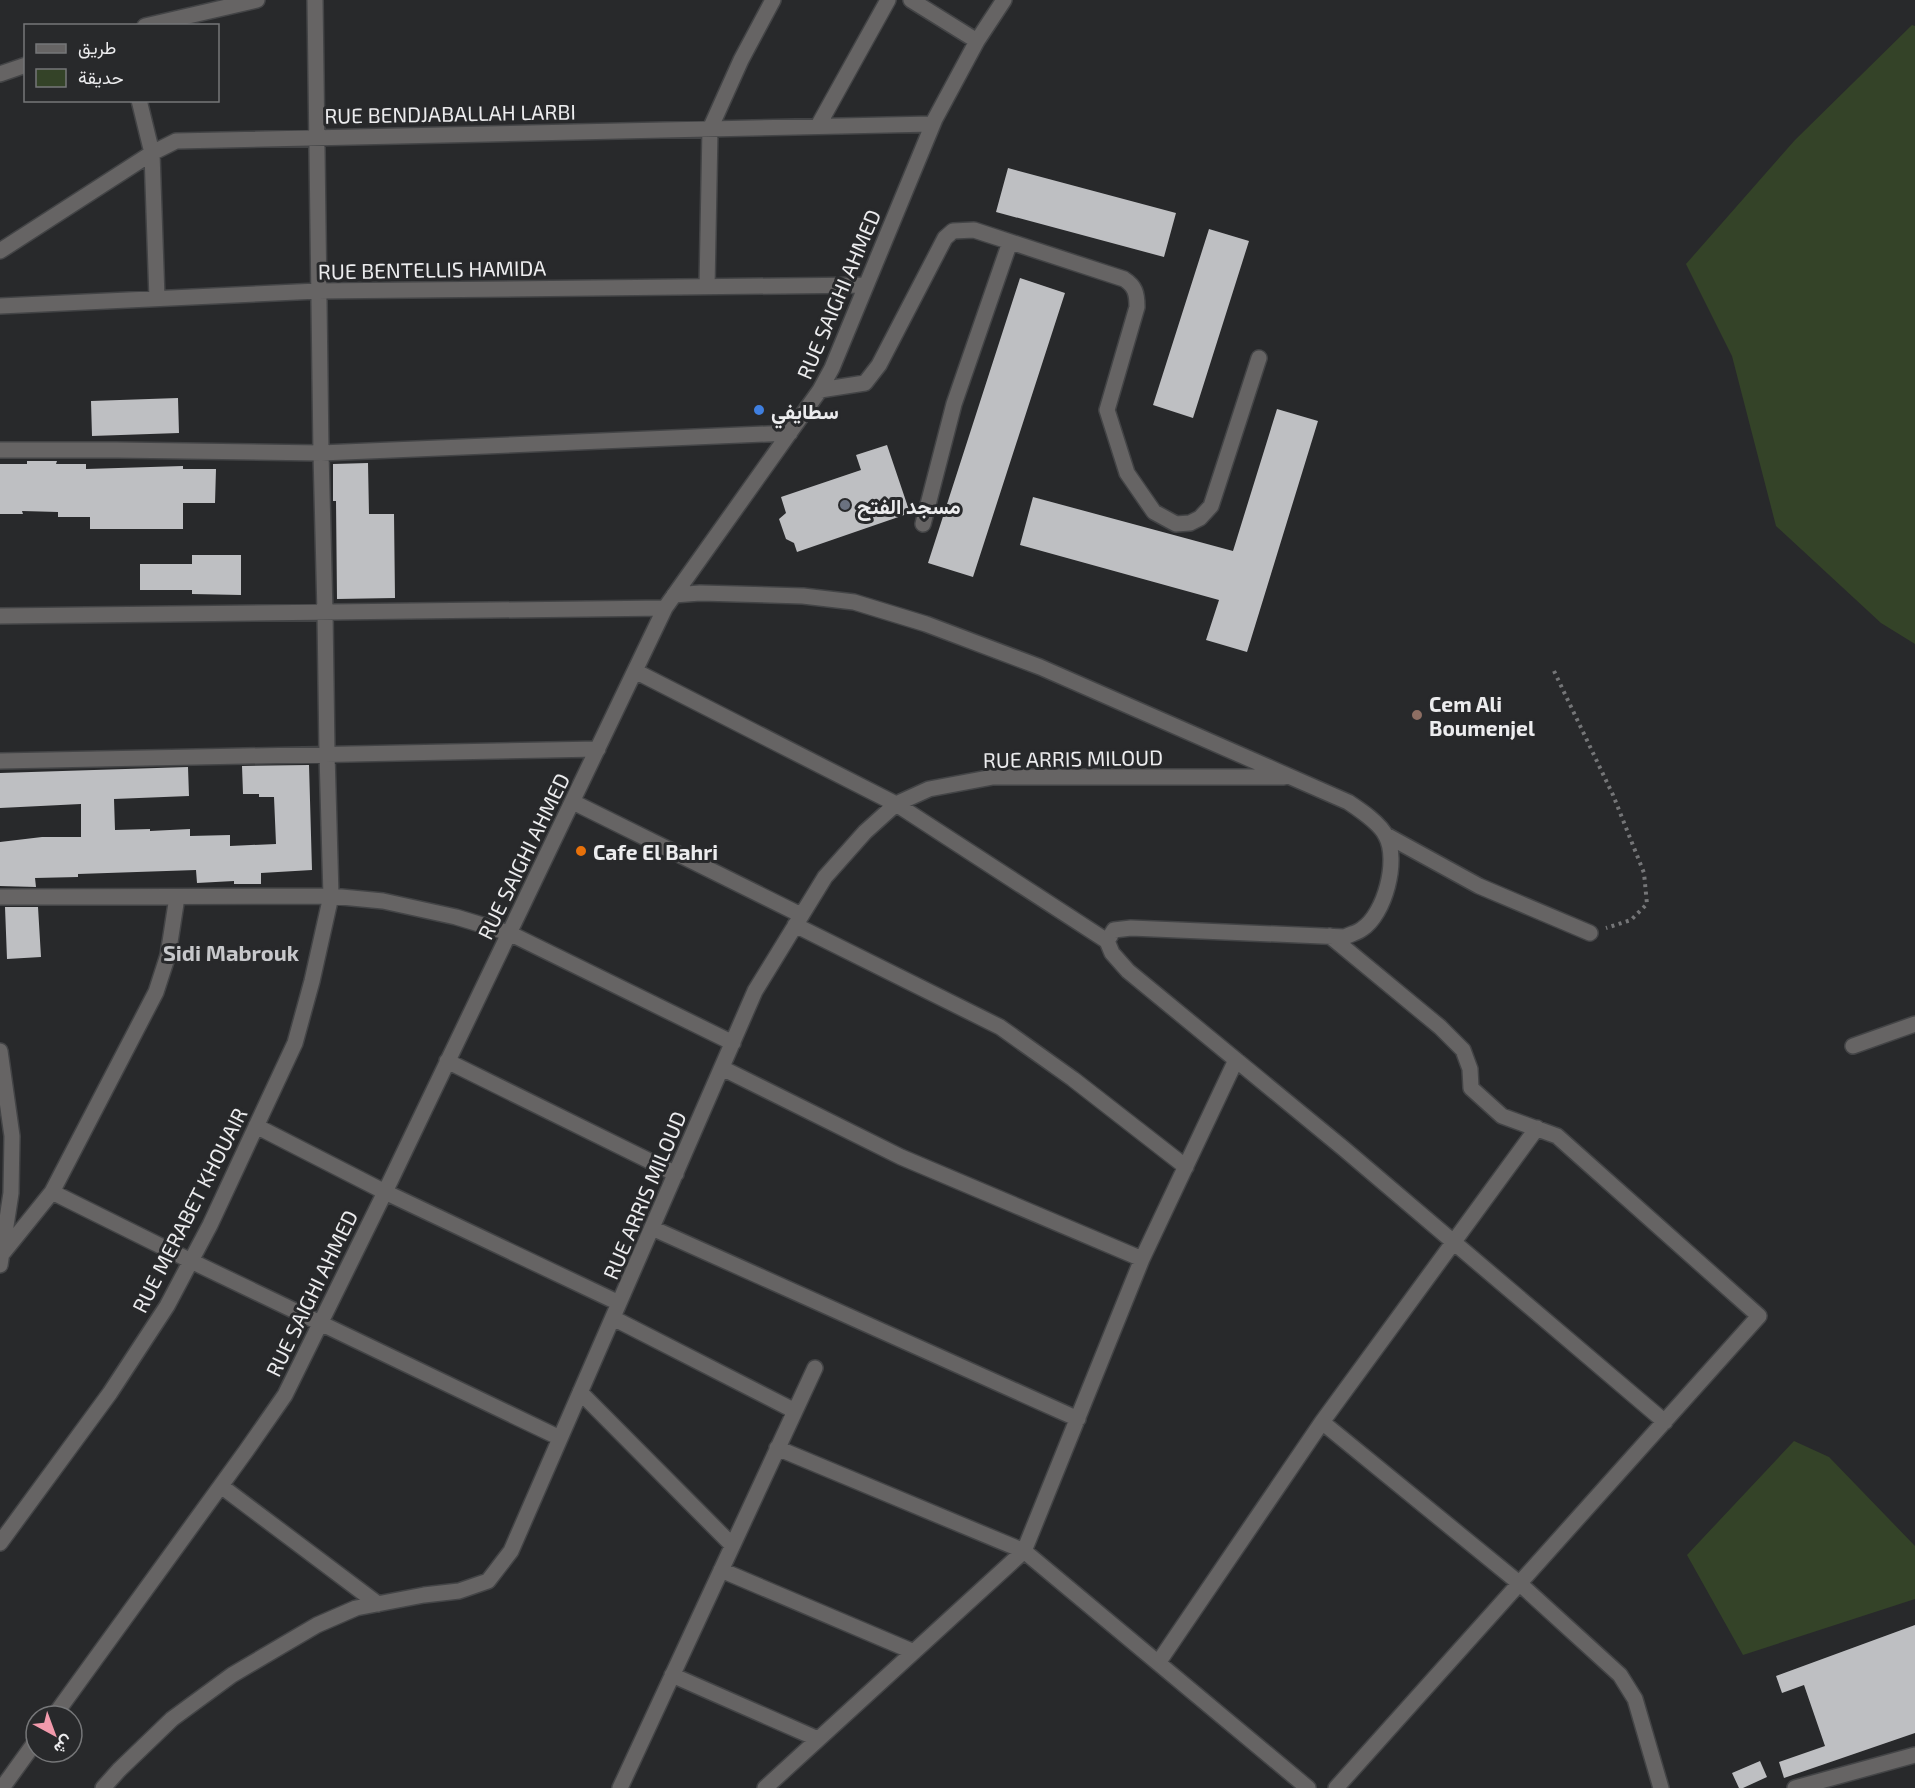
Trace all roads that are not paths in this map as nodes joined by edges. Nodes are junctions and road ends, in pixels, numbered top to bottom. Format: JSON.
{"nodes":[{"id":1,"x":257,"y":0,"type":"edge"},
{"id":2,"x":315,"y":0,"type":"edge"},
{"id":3,"x":773,"y":0,"type":"edge"},
{"id":4,"x":888,"y":0,"type":"edge"},
{"id":5,"x":911,"y":0,"type":"edge"},
{"id":6,"x":1004,"y":0,"type":"edge"},
{"id":7,"x":154,"y":24,"type":"edge"},
{"id":8,"x":977,"y":41,"type":"junction"},
{"id":9,"x":24,"y":66,"type":"edge"},
{"id":10,"x":0,"y":74,"type":"edge"},
{"id":11,"x":139,"y":102,"type":"edge"},
{"id":12,"x":932,"y":124,"type":"junction"},
{"id":13,"x":818,"y":126,"type":"junction"},
{"id":14,"x":710,"y":129,"type":"junction"},
{"id":15,"x":317,"y":137,"type":"junction"},
{"id":16,"x":152,"y":153,"type":"junction"},
{"id":17,"x":1010,"y":242,"type":"junction"},
{"id":18,"x":0,"y":251,"type":"edge"},
{"id":19,"x":865,"y":285,"type":"junction"},
{"id":20,"x":707,"y":287,"type":"junction"},
{"id":21,"x":318,"y":291,"type":"junction"},
{"id":22,"x":157,"y":298,"type":"junction"},
{"id":23,"x":0,"y":306,"type":"edge"},
{"id":24,"x":1259,"y":358,"type":"dead end"},
{"id":25,"x":820,"y":390,"type":"junction"},
{"id":26,"x":790,"y":433,"type":"junction"},
{"id":27,"x":0,"y":450,"type":"edge"},
{"id":28,"x":321,"y":453,"type":"junction"},
{"id":29,"x":923,"y":525,"type":"dead end"},
{"id":30,"x":674,"y":595,"type":"junction"},
{"id":31,"x":665,"y":608,"type":"junction"},
{"id":32,"x":326,"y":613,"type":"junction"},
{"id":33,"x":0,"y":616,"type":"edge"},
{"id":34,"x":635,"y":671,"type":"junction"},
{"id":35,"x":598,"y":748,"type":"junction"},
{"id":36,"x":327,"y":754,"type":"junction"},
{"id":37,"x":0,"y":761,"type":"edge"},
{"id":38,"x":1290,"y":777,"type":"junction"},
{"id":39,"x":573,"y":802,"type":"junction"},
{"id":40,"x":896,"y":804,"type":"junction"},
{"id":41,"x":1386,"y":835,"type":"junction"},
{"id":42,"x":331,"y":896,"type":"junction"},
{"id":43,"x":0,"y":897,"type":"edge"},
{"id":44,"x":177,"y":897,"type":"junction"},
{"id":45,"x":798,"y":920,"type":"junction"},
{"id":46,"x":509,"y":933,"type":"junction"},
{"id":47,"x":1590,"y":933,"type":"road end"},
{"id":48,"x":1330,"y":936,"type":"junction"},
{"id":49,"x":1107,"y":941,"type":"junction"},
{"id":50,"x":1915,"y":1024,"type":"edge"},
{"id":51,"x":733,"y":1043,"type":"junction"},
{"id":52,"x":1853,"y":1046,"type":"dead end"},
{"id":53,"x":0,"y":1051,"type":"edge"},
{"id":54,"x":1236,"y":1060,"type":"junction"},
{"id":55,"x":447,"y":1061,"type":"junction"},
{"id":56,"x":722,"y":1068,"type":"junction"},
{"id":57,"x":256,"y":1126,"type":"junction"},
{"id":58,"x":1537,"y":1128,"type":"junction"},
{"id":59,"x":1186,"y":1167,"type":"junction"},
{"id":60,"x":676,"y":1174,"type":"junction"},
{"id":61,"x":52,"y":1192,"type":"junction"},
{"id":62,"x":385,"y":1192,"type":"junction"},
{"id":63,"x":652,"y":1228,"type":"junction"},
{"id":64,"x":1454,"y":1242,"type":"junction"},
{"id":65,"x":1142,"y":1259,"type":"junction"},
{"id":66,"x":1,"y":1260,"type":"edge"},
{"id":67,"x":191,"y":1261,"type":"junction"},
{"id":68,"x":620,"y":1303,"type":"junction"},
{"id":69,"x":613,"y":1318,"type":"junction"},
{"id":70,"x":320,"y":1323,"type":"junction"},
{"id":71,"x":815,"y":1368,"type":"dead end"},
{"id":72,"x":580,"y":1392,"type":"junction"},
{"id":73,"x":795,"y":1411,"type":"junction"},
{"id":74,"x":1078,"y":1419,"type":"junction"},
{"id":75,"x":1322,"y":1422,"type":"junction"},
{"id":76,"x":1665,"y":1422,"type":"junction"},
{"id":77,"x":560,"y":1438,"type":"junction"},
{"id":78,"x":777,"y":1448,"type":"junction"},
{"id":79,"x":221,"y":1486,"type":"junction"},
{"id":80,"x":0,"y":1543,"type":"edge"},
{"id":81,"x":732,"y":1545,"type":"junction"},
{"id":82,"x":1024,"y":1551,"type":"junction"},
{"id":83,"x":721,"y":1570,"type":"junction"},
{"id":84,"x":1520,"y":1584,"type":"junction"},
{"id":85,"x":378,"y":1604,"type":"junction"},
{"id":86,"x":914,"y":1652,"type":"junction"},
{"id":87,"x":1158,"y":1663,"type":"junction"},
{"id":88,"x":672,"y":1675,"type":"junction"},
{"id":89,"x":63,"y":1704,"type":"edge"},
{"id":90,"x":818,"y":1739,"type":"junction"},
{"id":91,"x":1915,"y":1755,"type":"edge"},
{"id":92,"x":24,"y":1758,"type":"edge"},
{"id":93,"x":2,"y":1788,"type":"edge"},
{"id":94,"x":104,"y":1788,"type":"edge"},
{"id":95,"x":620,"y":1788,"type":"edge"},
{"id":96,"x":765,"y":1788,"type":"edge"},
{"id":97,"x":1308,"y":1788,"type":"edge"},
{"id":98,"x":1336,"y":1788,"type":"edge"},
{"id":99,"x":1661,"y":1788,"type":"edge"},
{"id":100,"x":1795,"y":1788,"type":"edge"}],
"edges":[{"from":1,"to":7,"type":"street"},
{"from":2,"to":15,"type":"street","name":"RUE MERABET KHOUAIR"},
{"from":3,"to":14,"type":"street"},
{"from":4,"to":13,"type":"street"},
{"from":5,"to":8,"type":"street"},
{"from":6,"to":8,"type":"street","name":"RUE SAIGHI AHMED"},
{"from":8,"to":12,"type":"street","name":"RUE SAIGHI AHMED"},
{"from":9,"to":10,"type":"street"},
{"from":11,"to":16,"type":"street"},
{"from":12,"to":13,"type":"street","name":"RUE BENDJABALLAH LARBI"},
{"from":12,"to":19,"type":"street","name":"RUE SAIGHI AHMED"},
{"from":13,"to":14,"type":"street","name":"RUE BENDJABALLAH LARBI"},
{"from":14,"to":15,"type":"street","name":"RUE BENDJABALLAH LARBI"},
{"from":14,"to":20,"type":"street"},
{"from":15,"to":16,"type":"street","name":"RUE BENDJABALLAH LARBI"},
{"from":15,"to":21,"type":"street","name":"RUE MERABET KHOUAIR"},
{"from":16,"to":18,"type":"street","name":"RUE BENDJABALLAH LARBI"},
{"from":16,"to":22,"type":"street"},
{"from":17,"to":24,"type":"street"},
{"from":17,"to":25,"type":"street"},
{"from":17,"to":29,"type":"street"},
{"from":19,"to":20,"type":"street","name":"RUE BENTELLIS HAMIDA"},
{"from":19,"to":25,"type":"street","name":"RUE SAIGHI AHMED"},
{"from":20,"to":21,"type":"street","name":"RUE BENTELLIS HAMIDA"},
{"from":21,"to":22,"type":"street","name":"RUE BENTELLIS HAMIDA"},
{"from":21,"to":28,"type":"street","name":"RUE MERABET KHOUAIR"},
{"from":22,"to":23,"type":"street","name":"RUE BENTELLIS HAMIDA"},
{"from":25,"to":26,"type":"street","name":"RUE SAIGHI AHMED"},
{"from":26,"to":28,"type":"street"},
{"from":26,"to":30,"type":"street","name":"RUE SAIGHI AHMED"},
{"from":27,"to":28,"type":"street"},
{"from":28,"to":32,"type":"street","name":"RUE MERABET KHOUAIR"},
{"from":30,"to":31,"type":"street","name":"RUE SAIGHI AHMED"},
{"from":30,"to":38,"type":"street"},
{"from":31,"to":32,"type":"street"},
{"from":31,"to":34,"type":"street","name":"RUE SAIGHI AHMED"},
{"from":32,"to":33,"type":"street"},
{"from":32,"to":36,"type":"street","name":"RUE MERABET KHOUAIR"},
{"from":34,"to":35,"type":"street","name":"RUE SAIGHI AHMED"},
{"from":34,"to":40,"type":"street"},
{"from":35,"to":36,"type":"street"},
{"from":35,"to":39,"type":"street","name":"RUE SAIGHI AHMED"},
{"from":36,"to":37,"type":"street"},
{"from":36,"to":42,"type":"street","name":"RUE MERABET KHOUAIR"},
{"from":38,"to":40,"type":"street","name":"RUE ARRIS MILOUD"},
{"from":38,"to":41,"type":"street"},
{"from":39,"to":45,"type":"street"},
{"from":39,"to":46,"type":"street","name":"RUE SAIGHI AHMED"},
{"from":40,"to":45,"type":"street","name":"RUE ARRIS MILOUD"},
{"from":40,"to":49,"type":"street"},
{"from":41,"to":47,"type":"street"},
{"from":41,"to":48,"type":"street"},
{"from":42,"to":44,"type":"street"},
{"from":42,"to":46,"type":"street"},
{"from":42,"to":57,"type":"street","name":"RUE MERABET KHOUAIR"},
{"from":43,"to":44,"type":"street"},
{"from":44,"to":61,"type":"street"},
{"from":45,"to":51,"type":"street","name":"RUE ARRIS MILOUD"},
{"from":45,"to":59,"type":"street"},
{"from":46,"to":51,"type":"street"},
{"from":46,"to":55,"type":"street","name":"RUE SAIGHI AHMED"},
{"from":48,"to":49,"type":"street"},
{"from":48,"to":58,"type":"street"},
{"from":49,"to":54,"type":"street"},
{"from":50,"to":52,"type":"street"},
{"from":51,"to":56,"type":"street","name":"RUE ARRIS MILOUD"},
{"from":53,"to":66,"type":"street"},
{"from":54,"to":59,"type":"street"},
{"from":54,"to":64,"type":"street"},
{"from":55,"to":60,"type":"street"},
{"from":55,"to":62,"type":"street","name":"RUE SAIGHI AHMED"},
{"from":56,"to":60,"type":"street","name":"RUE ARRIS MILOUD"},
{"from":56,"to":65,"type":"street"},
{"from":57,"to":62,"type":"street"},
{"from":57,"to":67,"type":"street","name":"RUE MERABET KHOUAIR"},
{"from":58,"to":64,"type":"street"},
{"from":58,"to":76,"type":"street"},
{"from":59,"to":65,"type":"street"},
{"from":60,"to":63,"type":"street","name":"RUE ARRIS MILOUD"},
{"from":61,"to":66,"type":"street"},
{"from":61,"to":67,"type":"street"},
{"from":62,"to":68,"type":"street"},
{"from":62,"to":70,"type":"street","name":"RUE SAIGHI AHMED"},
{"from":63,"to":68,"type":"street","name":"RUE ARRIS MILOUD"},
{"from":63,"to":74,"type":"street"},
{"from":64,"to":75,"type":"street"},
{"from":64,"to":76,"type":"street"},
{"from":65,"to":74,"type":"street"},
{"from":67,"to":70,"type":"street"},
{"from":67,"to":80,"type":"street","name":"RUE MERABET KHOUAIR"},
{"from":68,"to":69,"type":"street","name":"RUE ARRIS MILOUD"},
{"from":69,"to":72,"type":"street","name":"RUE ARRIS MILOUD"},
{"from":69,"to":73,"type":"street"},
{"from":70,"to":77,"type":"street"},
{"from":70,"to":79,"type":"street","name":"RUE SAIGHI AHMED"},
{"from":71,"to":73,"type":"street"},
{"from":72,"to":77,"type":"street","name":"RUE ARRIS MILOUD"},
{"from":72,"to":81,"type":"street"},
{"from":73,"to":78,"type":"street"},
{"from":74,"to":82,"type":"street"},
{"from":75,"to":84,"type":"street"},
{"from":75,"to":87,"type":"street"},
{"from":76,"to":84,"type":"street"},
{"from":77,"to":85,"type":"street","name":"RUE ARRIS MILOUD"},
{"from":78,"to":81,"type":"street"},
{"from":78,"to":82,"type":"street"},
{"from":79,"to":85,"type":"street"},
{"from":79,"to":89,"type":"street","name":"RUE SAIGHI AHMED"},
{"from":81,"to":83,"type":"street"},
{"from":82,"to":86,"type":"street"},
{"from":82,"to":87,"type":"street"},
{"from":83,"to":86,"type":"street"},
{"from":83,"to":88,"type":"street"},
{"from":84,"to":98,"type":"street"},
{"from":84,"to":99,"type":"street"},
{"from":85,"to":94,"type":"street","name":"RUE ARRIS MILOUD"},
{"from":86,"to":90,"type":"street"},
{"from":87,"to":97,"type":"street"},
{"from":88,"to":90,"type":"street"},
{"from":88,"to":95,"type":"street"},
{"from":90,"to":96,"type":"street"},
{"from":91,"to":100,"type":"street"},
{"from":92,"to":93,"type":"street"}]}
